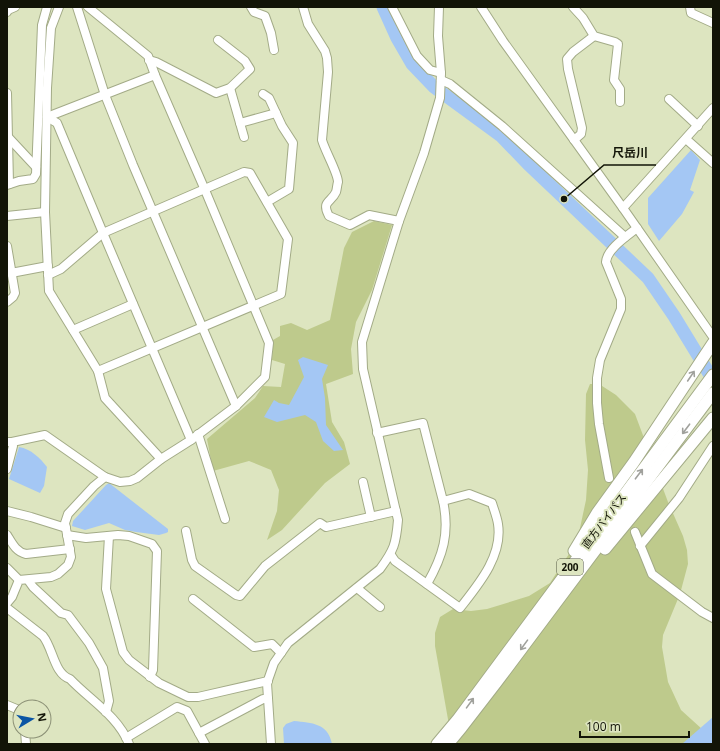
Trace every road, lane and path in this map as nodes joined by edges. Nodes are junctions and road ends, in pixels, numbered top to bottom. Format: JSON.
{"nodes":[{"id":1,"x":15,"y":7,"type":"edge"},
{"id":2,"x":47,"y":7,"type":"edge"},
{"id":3,"x":59,"y":7,"type":"edge"},
{"id":4,"x":77,"y":7,"type":"edge"},
{"id":5,"x":88,"y":7,"type":"edge"},
{"id":6,"x":251,"y":7,"type":"edge"},
{"id":7,"x":302,"y":7,"type":"edge"},
{"id":8,"x":392,"y":7,"type":"edge"},
{"id":9,"x":439,"y":7,"type":"edge"},
{"id":10,"x":481,"y":7,"type":"edge"},
{"id":11,"x":573,"y":7,"type":"edge"},
{"id":12,"x":690,"y":7,"type":"edge"},
{"id":13,"x":7,"y":12,"type":"edge"},
{"id":14,"x":713,"y":23,"type":"edge"},
{"id":15,"x":594,"y":36,"type":"junction"},
{"id":16,"x":218,"y":40,"type":"dead end"},
{"id":17,"x":274,"y":50,"type":"dead end"},
{"id":18,"x":149,"y":60,"type":"junction"},
{"id":19,"x":155,"y":75,"type":"junction"},
{"id":20,"x":441,"y":78,"type":"junction"},
{"id":21,"x":230,"y":88,"type":"junction"},
{"id":22,"x":7,"y":93,"type":"edge"},
{"id":23,"x":264,"y":94,"type":"dead end"},
{"id":24,"x":105,"y":95,"type":"junction"},
{"id":25,"x":668,"y":99,"type":"dead end"},
{"id":26,"x":620,"y":102,"type":"dead end"},
{"id":27,"x":43,"y":104,"type":"junction"},
{"id":28,"x":713,"y":108,"type":"edge"},
{"id":29,"x":276,"y":113,"type":"junction"},
{"id":30,"x":47,"y":118,"type":"junction"},
{"id":31,"x":240,"y":123,"type":"junction"},
{"id":32,"x":698,"y":126,"type":"junction"},
{"id":33,"x":8,"y":136,"type":"junction"},
{"id":34,"x":244,"y":138,"type":"dead end"},
{"id":35,"x":686,"y":139,"type":"junction"},
{"id":36,"x":574,"y":140,"type":"junction"},
{"id":37,"x":711,"y":158,"type":"edge"},
{"id":38,"x":36,"y":167,"type":"junction"},
{"id":39,"x":8,"y":184,"type":"edge"},
{"id":40,"x":205,"y":190,"type":"junction"},
{"id":41,"x":267,"y":202,"type":"junction"},
{"id":42,"x":623,"y":208,"type":"junction"},
{"id":43,"x":45,"y":212,"type":"junction"},
{"id":44,"x":153,"y":212,"type":"junction"},
{"id":45,"x":7,"y":216,"type":"edge"},
{"id":46,"x":399,"y":221,"type":"junction"},
{"id":47,"x":637,"y":228,"type":"junction"},
{"id":48,"x":102,"y":233,"type":"junction"},
{"id":49,"x":625,"y":237,"type":"junction"},
{"id":50,"x":7,"y":246,"type":"edge"},
{"id":51,"x":8,"y":260,"type":"edge"},
{"id":52,"x":48,"y":266,"type":"junction"},
{"id":53,"x":11,"y":273,"type":"junction"},
{"id":54,"x":48,"y":275,"type":"junction"},
{"id":55,"x":7,"y":302,"type":"edge"},
{"id":56,"x":133,"y":304,"type":"junction"},
{"id":57,"x":254,"y":305,"type":"junction"},
{"id":58,"x":202,"y":327,"type":"junction"},
{"id":59,"x":73,"y":330,"type":"junction"},
{"id":60,"x":713,"y":337,"type":"edge"},
{"id":61,"x":713,"y":343,"type":"edge"},
{"id":62,"x":153,"y":349,"type":"junction"},
{"id":63,"x":98,"y":371,"type":"junction"},
{"id":64,"x":713,"y":375,"type":"edge"},
{"id":65,"x":708,"y":393,"type":"edge"},
{"id":66,"x":236,"y":406,"type":"junction"},
{"id":67,"x":713,"y":418,"type":"edge"},
{"id":68,"x":377,"y":433,"type":"junction"},
{"id":69,"x":198,"y":434,"type":"junction"},
{"id":70,"x":191,"y":440,"type":"junction"},
{"id":71,"x":10,"y":442,"type":"edge"},
{"id":72,"x":713,"y":446,"type":"edge"},
{"id":73,"x":161,"y":459,"type":"junction"},
{"id":74,"x":7,"y":469,"type":"edge"},
{"id":75,"x":105,"y":477,"type":"junction"},
{"id":76,"x":609,"y":478,"type":"dead end"},
{"id":77,"x":363,"y":482,"type":"dead end"},
{"id":78,"x":443,"y":501,"type":"junction"},
{"id":79,"x":7,"y":511,"type":"edge"},
{"id":80,"x":396,"y":511,"type":"junction"},
{"id":81,"x":371,"y":516,"type":"junction"},
{"id":82,"x":225,"y":519,"type":"dead end"},
{"id":83,"x":186,"y":531,"type":"dead end"},
{"id":84,"x":67,"y":532,"type":"junction"},
{"id":85,"x":635,"y":532,"type":"dead end"},
{"id":86,"x":7,"y":535,"type":"edge"},
{"id":87,"x":109,"y":536,"type":"junction"},
{"id":88,"x":640,"y":546,"type":"junction"},
{"id":89,"x":70,"y":549,"type":"junction"},
{"id":90,"x":391,"y":555,"type":"junction"},
{"id":91,"x":7,"y":568,"type":"edge"},
{"id":92,"x":19,"y":580,"type":"junction"},
{"id":93,"x":28,"y":580,"type":"junction"},
{"id":94,"x":427,"y":584,"type":"junction"},
{"id":95,"x":357,"y":588,"type":"junction"},
{"id":96,"x":192,"y":599,"type":"dead end"},
{"id":97,"x":7,"y":603,"type":"edge"},
{"id":98,"x":380,"y":607,"type":"dead end"},
{"id":99,"x":7,"y":608,"type":"edge"},
{"id":100,"x":713,"y":618,"type":"edge"},
{"id":101,"x":534,"y":624,"type":"junction"},
{"id":102,"x":281,"y":653,"type":"junction"},
{"id":103,"x":150,"y":677,"type":"junction"},
{"id":104,"x":268,"y":681,"type":"junction"},
{"id":105,"x":268,"y":699,"type":"junction"},
{"id":106,"x":106,"y":712,"type":"junction"},
{"id":107,"x":460,"y":723,"type":"junction"},
{"id":108,"x":199,"y":734,"type":"junction"},
{"id":109,"x":127,"y":741,"type":"edge"},
{"id":110,"x":205,"y":744,"type":"edge"},
{"id":111,"x":271,"y":744,"type":"edge"},
{"id":112,"x":430,"y":744,"type":"edge"},
{"id":113,"x":437,"y":744,"type":"edge"},
{"id":114,"x":448,"y":744,"type":"edge"},
{"id":115,"x":452,"y":744,"type":"edge"}],
"edges":[{"from":1,"to":13,"type":"street"},
{"from":2,"to":27,"type":"street"},
{"from":3,"to":27,"type":"street"},
{"from":4,"to":24,"type":"street"},
{"from":5,"to":18,"type":"street"},
{"from":6,"to":17,"type":"street"},
{"from":7,"to":46,"type":"street"},
{"from":8,"to":20,"type":"street"},
{"from":9,"to":20,"type":"street"},
{"from":10,"to":36,"type":"street"},
{"from":11,"to":15,"type":"street"},
{"from":12,"to":14,"type":"street"},
{"from":15,"to":26,"type":"street"},
{"from":15,"to":36,"type":"street"},
{"from":16,"to":21,"type":"street"},
{"from":18,"to":19,"type":"street"},
{"from":18,"to":21,"type":"street"},
{"from":19,"to":24,"type":"street"},
{"from":19,"to":40,"type":"street"},
{"from":20,"to":46,"type":"street"},
{"from":20,"to":49,"type":"street"},
{"from":21,"to":31,"type":"street"},
{"from":22,"to":33,"type":"street"},
{"from":23,"to":29,"type":"street"},
{"from":24,"to":30,"type":"street"},
{"from":24,"to":44,"type":"street"},
{"from":25,"to":32,"type":"street"},
{"from":27,"to":30,"type":"street"},
{"from":27,"to":38,"type":"street"},
{"from":28,"to":32,"type":"street"},
{"from":29,"to":31,"type":"street"},
{"from":29,"to":41,"type":"street"},
{"from":30,"to":43,"type":"street"},
{"from":30,"to":48,"type":"street"},
{"from":31,"to":34,"type":"street"},
{"from":32,"to":35,"type":"street"},
{"from":33,"to":38,"type":"street"},
{"from":33,"to":39,"type":"street"},
{"from":35,"to":37,"type":"street"},
{"from":35,"to":42,"type":"street"},
{"from":36,"to":42,"type":"street"},
{"from":38,"to":39,"type":"street"},
{"from":40,"to":41,"type":"street"},
{"from":40,"to":44,"type":"street"},
{"from":40,"to":57,"type":"street"},
{"from":41,"to":57,"type":"street"},
{"from":42,"to":47,"type":"street"},
{"from":43,"to":45,"type":"street"},
{"from":43,"to":52,"type":"street"},
{"from":44,"to":48,"type":"street"},
{"from":44,"to":58,"type":"street"},
{"from":46,"to":68,"type":"street"},
{"from":47,"to":49,"type":"street"},
{"from":47,"to":60,"type":"street"},
{"from":48,"to":54,"type":"street"},
{"from":48,"to":56,"type":"street"},
{"from":49,"to":76,"type":"street"},
{"from":50,"to":51,"type":"street"},
{"from":51,"to":53,"type":"street"},
{"from":52,"to":53,"type":"street"},
{"from":52,"to":54,"type":"street"},
{"from":53,"to":55,"type":"street"},
{"from":54,"to":59,"type":"street"},
{"from":56,"to":59,"type":"street"},
{"from":56,"to":62,"type":"street"},
{"from":57,"to":58,"type":"street"},
{"from":57,"to":66,"type":"street"},
{"from":58,"to":62,"type":"street"},
{"from":58,"to":66,"type":"street"},
{"from":59,"to":63,"type":"street"},
{"from":101,"to":61,"type":"highway","one_way":true},
{"from":62,"to":63,"type":"street"},
{"from":62,"to":70,"type":"street"},
{"from":63,"to":73,"type":"street"},
{"from":64,"to":65,"type":"highway","name":"直方バイパス","number":"200"},
{"from":65,"to":101,"type":"highway","name":"直方バイパス","number":"200"},
{"from":66,"to":69,"type":"street"},
{"from":67,"to":101,"type":"highway"},
{"from":68,"to":78,"type":"street"},
{"from":68,"to":80,"type":"street"},
{"from":69,"to":70,"type":"street"},
{"from":69,"to":82,"type":"street"},
{"from":70,"to":73,"type":"street"},
{"from":71,"to":74,"type":"street"},
{"from":71,"to":75,"type":"street"},
{"from":72,"to":88,"type":"street"},
{"from":73,"to":75,"type":"street"},
{"from":75,"to":84,"type":"street"},
{"from":77,"to":81,"type":"street"},
{"from":78,"to":94,"type":"street"},
{"from":78,"to":94,"type":"street"},
{"from":79,"to":84,"type":"street"},
{"from":80,"to":81,"type":"street"},
{"from":80,"to":90,"type":"street"},
{"from":81,"to":83,"type":"street"},
{"from":84,"to":87,"type":"street"},
{"from":84,"to":89,"type":"street"},
{"from":85,"to":88,"type":"street"},
{"from":86,"to":89,"type":"street"},
{"from":87,"to":103,"type":"street"},
{"from":87,"to":103,"type":"street"},
{"from":88,"to":100,"type":"street"},
{"from":89,"to":93,"type":"street"},
{"from":90,"to":94,"type":"street"},
{"from":90,"to":95,"type":"street"},
{"from":91,"to":92,"type":"street"},
{"from":92,"to":93,"type":"street"},
{"from":92,"to":97,"type":"street"},
{"from":93,"to":106,"type":"street"},
{"from":95,"to":98,"type":"street"},
{"from":95,"to":102,"type":"street"},
{"from":96,"to":102,"type":"street"},
{"from":99,"to":106,"type":"street"},
{"from":101,"to":107,"type":"highway","name":"直方バイパス","number":"200"},
{"from":102,"to":104,"type":"street"},
{"from":103,"to":104,"type":"street"},
{"from":104,"to":105,"type":"street"},
{"from":105,"to":108,"type":"street"},
{"from":105,"to":111,"type":"street"},
{"from":106,"to":109,"type":"street"},
{"from":107,"to":112,"type":"highway"},
{"from":107,"to":113,"type":"highway","name":"直方バイパス","number":"200"},
{"from":107,"to":114,"type":"highway","name":"直方バイパス","number":"200"},
{"from":107,"to":115,"type":"highway"},
{"from":108,"to":109,"type":"street"},
{"from":108,"to":110,"type":"street"}]}
